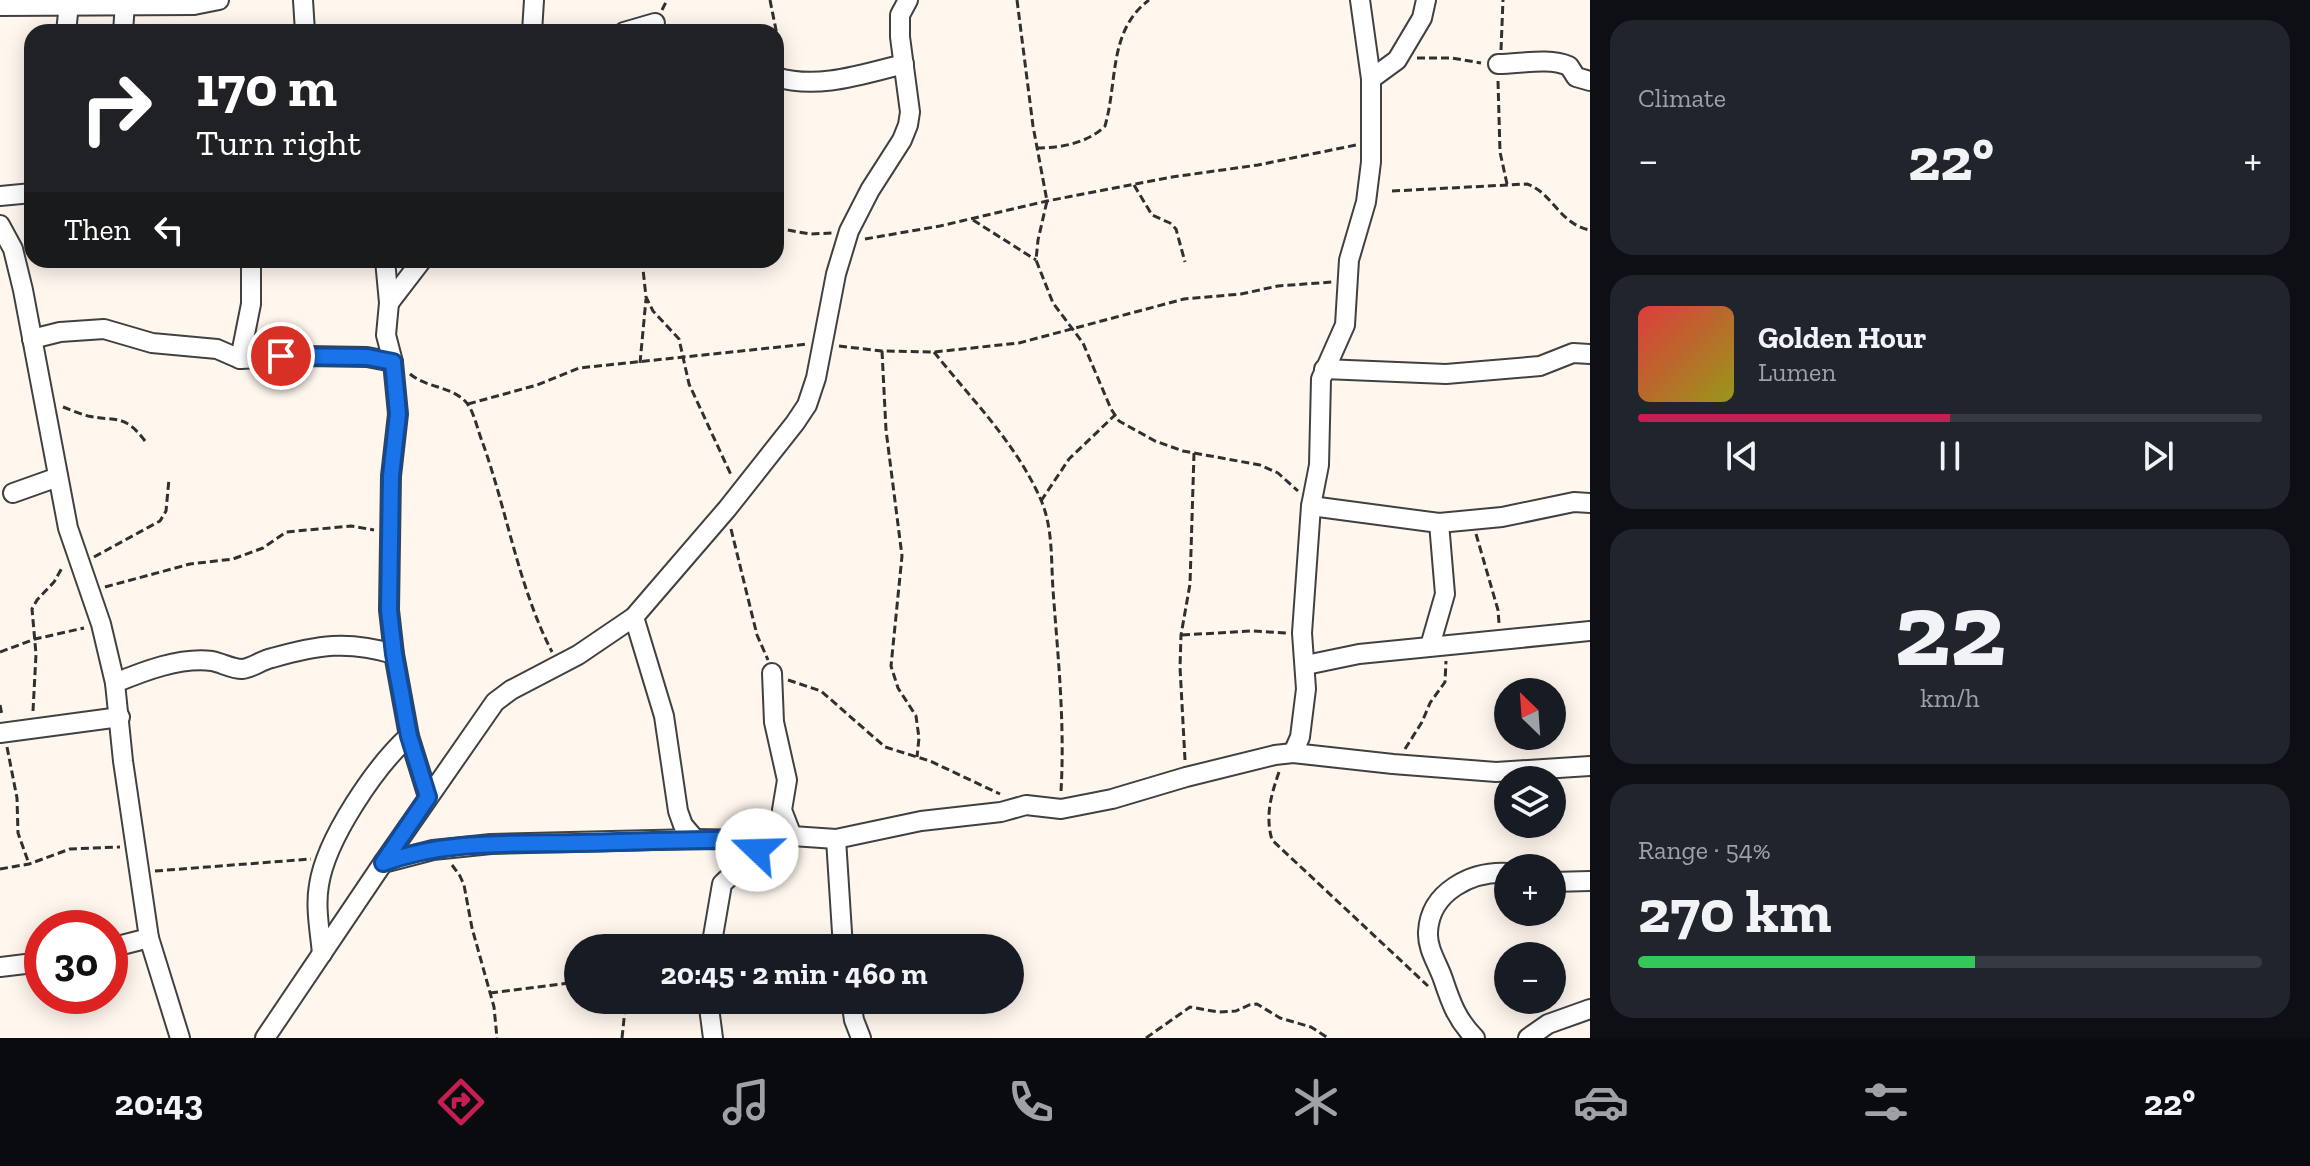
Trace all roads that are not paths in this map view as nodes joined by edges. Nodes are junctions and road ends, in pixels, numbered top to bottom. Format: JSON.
{"nodes":[{"id":1,"x":219,"y":0,"type":"edge"},
{"id":2,"x":303,"y":0,"type":"edge"},
{"id":3,"x":534,"y":0,"type":"edge"},
{"id":4,"x":906,"y":0,"type":"edge"},
{"id":5,"x":1360,"y":0,"type":"edge"},
{"id":6,"x":1426,"y":0,"type":"edge"},
{"id":7,"x":125,"y":3,"type":"junction"},
{"id":8,"x":69,"y":4,"type":"junction"},
{"id":9,"x":0,"y":6,"type":"edge"},
{"id":10,"x":655,"y":23,"type":"dead end"},
{"id":11,"x":67,"y":24,"type":"edge"},
{"id":12,"x":124,"y":24,"type":"edge"},
{"id":13,"x":304,"y":24,"type":"edge"},
{"id":14,"x":532,"y":24,"type":"edge"},
{"id":15,"x":652,"y":24,"type":"edge"},
{"id":16,"x":904,"y":64,"type":"junction"},
{"id":17,"x":1498,"y":64,"type":"road end"},
{"id":18,"x":784,"y":79,"type":"edge"},
{"id":19,"x":1371,"y":79,"type":"junction"},
{"id":20,"x":1590,"y":81,"type":"edge"},
{"id":21,"x":24,"y":194,"type":"edge"},
{"id":22,"x":0,"y":196,"type":"edge"},
{"id":23,"x":0,"y":225,"type":"edge"},
{"id":24,"x":251,"y":268,"type":"edge"},
{"id":25,"x":386,"y":268,"type":"edge"},
{"id":26,"x":416,"y":268,"type":"edge"},
{"id":27,"x":389,"y":303,"type":"junction"},
{"id":28,"x":32,"y":339,"type":"junction"},
{"id":29,"x":1590,"y":354,"type":"edge"},
{"id":30,"x":240,"y":359,"type":"junction"},
{"id":31,"x":393,"y":362,"type":"junction"},
{"id":32,"x":1324,"y":369,"type":"junction"},
{"id":33,"x":58,"y":477,"type":"junction"},
{"id":34,"x":13,"y":493,"type":"dead end"},
{"id":35,"x":1590,"y":503,"type":"edge"},
{"id":36,"x":1311,"y":506,"type":"junction"},
{"id":37,"x":1439,"y":523,"type":"junction"},
{"id":38,"x":634,"y":617,"type":"junction"},
{"id":39,"x":1590,"y":631,"type":"edge"},
{"id":40,"x":1438,"y":645,"type":"junction"},
{"id":41,"x":394,"y":654,"type":"junction"},
{"id":42,"x":1306,"y":665,"type":"junction"},
{"id":43,"x":772,"y":673,"type":"road end"},
{"id":44,"x":115,"y":683,"type":"junction"},
{"id":45,"x":120,"y":717,"type":"junction"},
{"id":46,"x":2,"y":733,"type":"edge"},
{"id":47,"x":409,"y":736,"type":"junction"},
{"id":48,"x":1293,"y":753,"type":"junction"},
{"id":49,"x":1590,"y":766,"type":"edge"},
{"id":50,"x":428,"y":797,"type":"junction"},
{"id":51,"x":792,"y":836,"type":"junction"},
{"id":52,"x":695,"y":839,"type":"junction"},
{"id":53,"x":836,"y":839,"type":"junction"},
{"id":54,"x":759,"y":840,"type":"junction"},
{"id":55,"x":383,"y":863,"type":"junction"},
{"id":56,"x":1494,"y":873,"type":"edge"},
{"id":57,"x":1590,"y":881,"type":"edge"},
{"id":58,"x":1566,"y":882,"type":"edge"},
{"id":59,"x":713,"y":934,"type":"edge"},
{"id":60,"x":842,"y":934,"type":"edge"},
{"id":61,"x":149,"y":938,"type":"junction"},
{"id":62,"x":128,"y":943,"type":"edge"},
{"id":63,"x":322,"y":954,"type":"junction"},
{"id":64,"x":24,"y":962,"type":"edge"},
{"id":65,"x":2,"y":963,"type":"edge"},
{"id":66,"x":1590,"y":1009,"type":"edge"},
{"id":67,"x":710,"y":1014,"type":"edge"},
{"id":68,"x":853,"y":1014,"type":"edge"},
{"id":69,"x":180,"y":1038,"type":"edge"},
{"id":70,"x":265,"y":1038,"type":"edge"},
{"id":71,"x":713,"y":1038,"type":"edge"},
{"id":72,"x":861,"y":1038,"type":"edge"},
{"id":73,"x":1475,"y":1038,"type":"edge"},
{"id":74,"x":1528,"y":1038,"type":"edge"}],
"edges":[{"from":1,"to":7,"type":"street"},
{"from":2,"to":13,"type":"street"},
{"from":3,"to":14,"type":"street"},
{"from":4,"to":16,"type":"street"},
{"from":5,"to":19,"type":"street"},
{"from":6,"to":19,"type":"street"},
{"from":7,"to":8,"type":"street"},
{"from":7,"to":12,"type":"street"},
{"from":8,"to":9,"type":"street"},
{"from":8,"to":11,"type":"street"},
{"from":10,"to":15,"type":"street"},
{"from":16,"to":18,"type":"street"},
{"from":16,"to":38,"type":"street"},
{"from":17,"to":20,"type":"street"},
{"from":19,"to":32,"type":"street"},
{"from":21,"to":22,"type":"street"},
{"from":23,"to":28,"type":"street"},
{"from":24,"to":30,"type":"street"},
{"from":25,"to":27,"type":"street"},
{"from":26,"to":27,"type":"street"},
{"from":27,"to":31,"type":"street"},
{"from":28,"to":30,"type":"street"},
{"from":28,"to":33,"type":"street"},
{"from":29,"to":32,"type":"street"},
{"from":30,"to":31,"type":"street"},
{"from":31,"to":41,"type":"street"},
{"from":32,"to":36,"type":"street"},
{"from":33,"to":34,"type":"street"},
{"from":33,"to":44,"type":"street"},
{"from":35,"to":37,"type":"street"},
{"from":36,"to":37,"type":"street"},
{"from":36,"to":42,"type":"street"},
{"from":37,"to":40,"type":"street"},
{"from":38,"to":50,"type":"street"},
{"from":38,"to":52,"type":"street"},
{"from":39,"to":40,"type":"street"},
{"from":40,"to":42,"type":"street"},
{"from":41,"to":44,"type":"street"},
{"from":41,"to":47,"type":"street"},
{"from":42,"to":48,"type":"street"},
{"from":43,"to":51,"type":"street"},
{"from":44,"to":45,"type":"street"},
{"from":45,"to":46,"type":"street"},
{"from":45,"to":61,"type":"street"},
{"from":47,"to":50,"type":"street"},
{"from":47,"to":63,"type":"street"},
{"from":48,"to":49,"type":"street"},
{"from":48,"to":53,"type":"street"},
{"from":50,"to":55,"type":"street"},
{"from":51,"to":53,"type":"street"},
{"from":51,"to":54,"type":"street"},
{"from":52,"to":54,"type":"street"},
{"from":52,"to":55,"type":"street"},
{"from":53,"to":60,"type":"street"},
{"from":54,"to":59,"type":"street"},
{"from":55,"to":63,"type":"street"},
{"from":56,"to":73,"type":"street"},
{"from":57,"to":58,"type":"street"},
{"from":61,"to":62,"type":"street"},
{"from":61,"to":69,"type":"street"},
{"from":63,"to":70,"type":"street"},
{"from":64,"to":65,"type":"street"},
{"from":66,"to":74,"type":"street"},
{"from":67,"to":71,"type":"street"},
{"from":68,"to":72,"type":"street"}]}
